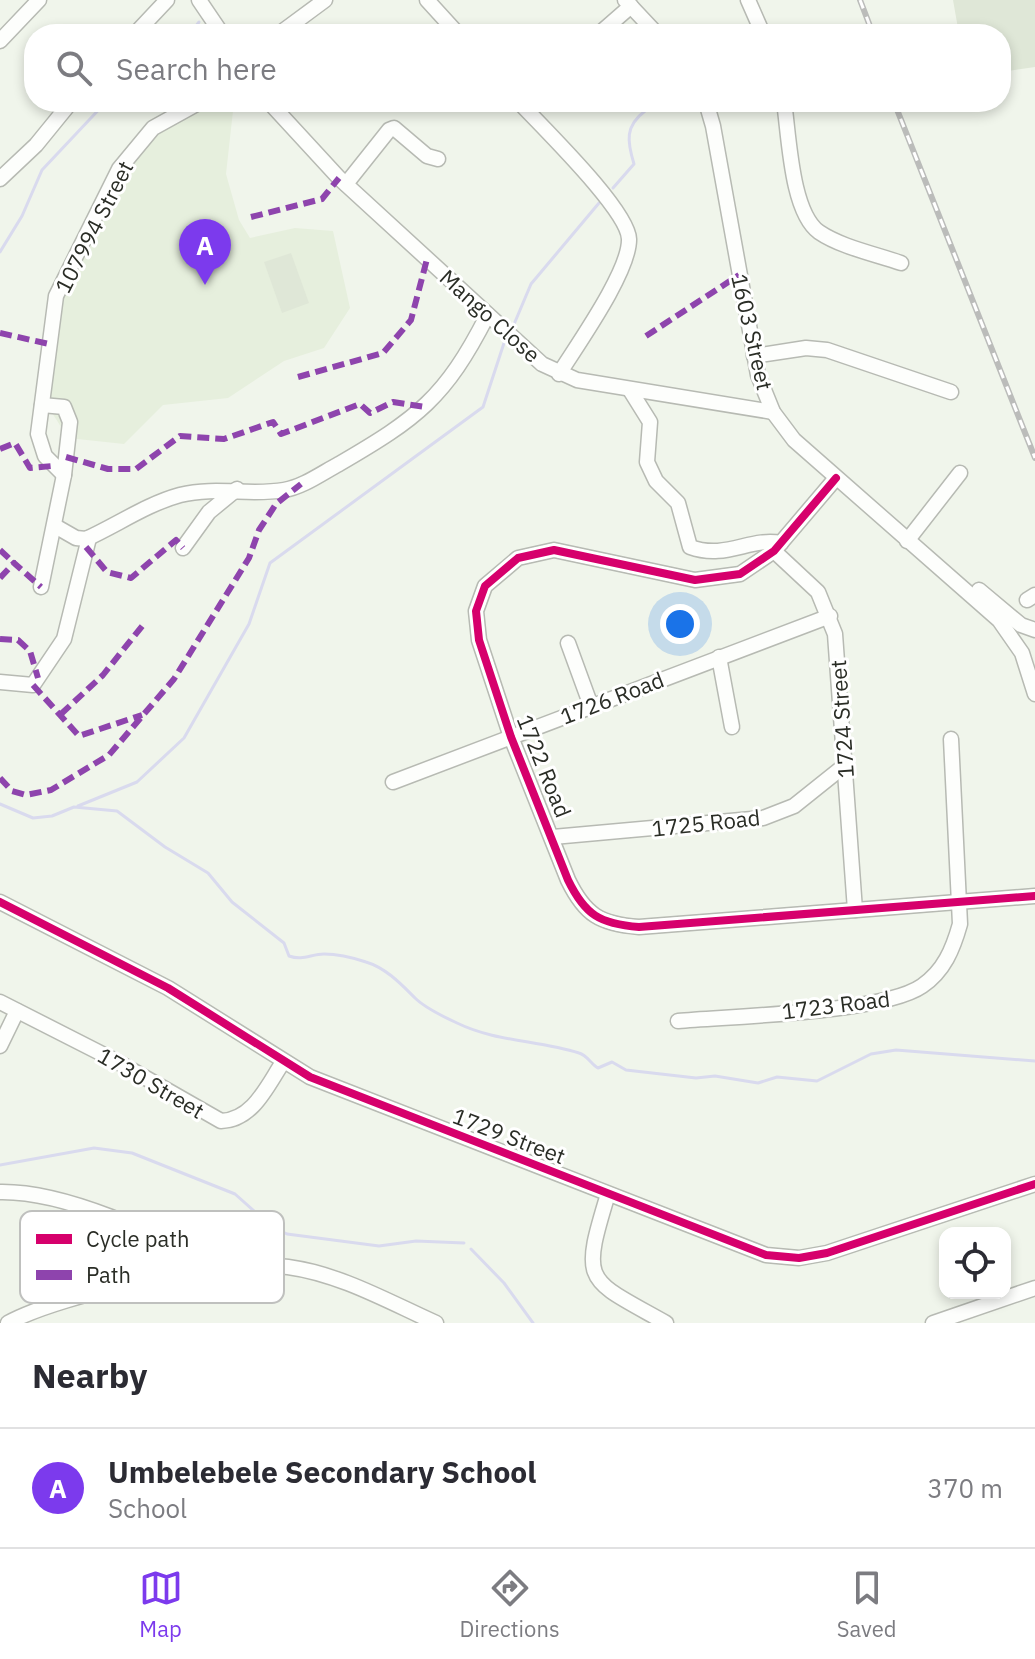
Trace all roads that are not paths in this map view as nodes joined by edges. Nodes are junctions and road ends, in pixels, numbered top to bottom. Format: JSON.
{"nodes":[{"id":1,"x":167,"y":0,"type":"edge"},
{"id":2,"x":199,"y":0,"type":"edge"},
{"id":3,"x":325,"y":0,"type":"edge"},
{"id":4,"x":427,"y":0,"type":"edge"},
{"id":5,"x":748,"y":0,"type":"edge"},
{"id":6,"x":29,"y":3,"type":"edge"},
{"id":7,"x":628,"y":3,"type":"edge"},
{"id":8,"x":144,"y":24,"type":"edge"},
{"id":9,"x":215,"y":24,"type":"edge"},
{"id":10,"x":293,"y":24,"type":"edge"},
{"id":11,"x":449,"y":24,"type":"edge"},
{"id":12,"x":608,"y":24,"type":"edge"},
{"id":13,"x":648,"y":24,"type":"edge"},
{"id":14,"x":759,"y":24,"type":"edge"},
{"id":15,"x":0,"y":41,"type":"edge"},
{"id":16,"x":63,"y":112,"type":"edge"},
{"id":17,"x":182,"y":112,"type":"edge"},
{"id":18,"x":278,"y":112,"type":"edge"},
{"id":19,"x":529,"y":112,"type":"edge"},
{"id":20,"x":708,"y":112,"type":"edge"},
{"id":21,"x":786,"y":112,"type":"edge"},
{"id":22,"x":438,"y":159,"type":"dead end"},
{"id":23,"x":0,"y":179,"type":"edge"},
{"id":24,"x":346,"y":184,"type":"junction"},
{"id":25,"x":901,"y":263,"type":"dead end"},
{"id":26,"x":487,"y":316,"type":"junction"},
{"id":27,"x":754,"y":356,"type":"junction"},
{"id":28,"x":559,"y":374,"type":"junction"},
{"id":29,"x":630,"y":390,"type":"junction"},
{"id":30,"x":951,"y":392,"type":"dead end"},
{"id":31,"x":42,"y":405,"type":"junction"},
{"id":32,"x":773,"y":412,"type":"junction"},
{"id":33,"x":960,"y":473,"type":"dead end"},
{"id":34,"x":64,"y":475,"type":"junction"},
{"id":35,"x":836,"y":478,"type":"junction"},
{"id":36,"x":237,"y":489,"type":"junction"},
{"id":37,"x":55,"y":526,"type":"junction"},
{"id":38,"x":89,"y":538,"type":"junction"},
{"id":39,"x":907,"y":541,"type":"junction"},
{"id":40,"x":778,"y":547,"type":"junction"},
{"id":41,"x":183,"y":548,"type":"dead end"},
{"id":42,"x":944,"y":572,"type":"junction"},
{"id":43,"x":41,"y":587,"type":"dead end"},
{"id":44,"x":830,"y":616,"type":"junction"},
{"id":45,"x":1035,"y":630,"type":"edge"},
{"id":46,"x":568,"y":643,"type":"dead end"},
{"id":47,"x":719,"y":657,"type":"junction"},
{"id":48,"x":0,"y":682,"type":"edge"},
{"id":49,"x":1035,"y":694,"type":"edge"},
{"id":50,"x":591,"y":706,"type":"junction"},
{"id":51,"x":732,"y":727,"type":"dead end"},
{"id":52,"x":511,"y":737,"type":"junction"},
{"id":53,"x":951,"y":739,"type":"dead end"},
{"id":54,"x":844,"y":766,"type":"junction"},
{"id":55,"x":393,"y":782,"type":"dead end"},
{"id":56,"x":553,"y":837,"type":"junction"},
{"id":57,"x":1035,"y":896,"type":"edge"},
{"id":58,"x":0,"y":902,"type":"edge"},
{"id":59,"x":962,"y":903,"type":"junction"},
{"id":60,"x":855,"y":910,"type":"junction"},
{"id":61,"x":0,"y":1002,"type":"edge"},
{"id":62,"x":17,"y":1011,"type":"junction"},
{"id":63,"x":678,"y":1021,"type":"dead end"},
{"id":64,"x":0,"y":1046,"type":"edge"},
{"id":65,"x":283,"y":1062,"type":"junction"},
{"id":66,"x":1035,"y":1184,"type":"edge"},
{"id":67,"x":0,"y":1192,"type":"edge"},
{"id":68,"x":608,"y":1194,"type":"junction"},
{"id":69,"x":90,"y":1211,"type":"edge"},
{"id":70,"x":284,"y":1267,"type":"edge"},
{"id":71,"x":1035,"y":1288,"type":"edge"},
{"id":72,"x":55,"y":1303,"type":"edge"},
{"id":73,"x":10,"y":1322,"type":"edge"},
{"id":74,"x":436,"y":1323,"type":"edge"},
{"id":75,"x":666,"y":1323,"type":"edge"},
{"id":76,"x":933,"y":1323,"type":"edge"}],
"edges":[{"from":1,"to":8,"type":"street"},
{"from":2,"to":9,"type":"street"},
{"from":3,"to":10,"type":"street"},
{"from":4,"to":11,"type":"street"},
{"from":5,"to":14,"type":"street"},
{"from":6,"to":15,"type":"street"},
{"from":7,"to":12,"type":"street"},
{"from":7,"to":13,"type":"street"},
{"from":16,"to":23,"type":"street"},
{"from":17,"to":31,"type":"street","name":"107994 Street"},
{"from":18,"to":24,"type":"street","name":"Mango Close"},
{"from":19,"to":28,"type":"street"},
{"from":20,"to":27,"type":"street","name":"1603 Street"},
{"from":21,"to":25,"type":"street"},
{"from":22,"to":24,"type":"street"},
{"from":24,"to":26,"type":"street","name":"Mango Close"},
{"from":26,"to":28,"type":"street","name":"Mango Close"},
{"from":26,"to":36,"type":"street"},
{"from":27,"to":30,"type":"street"},
{"from":27,"to":32,"type":"street","name":"1603 Street"},
{"from":28,"to":29,"type":"street","name":"Mango Close"},
{"from":29,"to":32,"type":"street","name":"Mango Close"},
{"from":29,"to":40,"type":"street"},
{"from":31,"to":34,"type":"street","name":"107994 Street"},
{"from":31,"to":34,"type":"street"},
{"from":32,"to":35,"type":"street","name":"1603 Street"},
{"from":33,"to":39,"type":"street"},
{"from":34,"to":37,"type":"street"},
{"from":35,"to":39,"type":"street","name":"1603 Street"},
{"from":35,"to":40,"type":"street","name":"1722 Road"},
{"from":36,"to":38,"type":"street"},
{"from":36,"to":41,"type":"street"},
{"from":37,"to":38,"type":"street"},
{"from":37,"to":43,"type":"street"},
{"from":38,"to":48,"type":"street"},
{"from":39,"to":42,"type":"street","name":"1603 Street"},
{"from":40,"to":44,"type":"street","name":"1724 Street"},
{"from":40,"to":52,"type":"street","name":"1722 Road"},
{"from":42,"to":45,"type":"street"},
{"from":42,"to":49,"type":"street","name":"1603 Street"},
{"from":44,"to":47,"type":"street","name":"1726 Road"},
{"from":44,"to":54,"type":"street","name":"1724 Street"},
{"from":46,"to":50,"type":"street"},
{"from":47,"to":50,"type":"street","name":"1726 Road"},
{"from":47,"to":51,"type":"street"},
{"from":50,"to":52,"type":"street","name":"1726 Road"},
{"from":52,"to":55,"type":"street","name":"1726 Road"},
{"from":52,"to":56,"type":"street","name":"1722 Road"},
{"from":53,"to":59,"type":"street","name":"1723 Road"},
{"from":54,"to":56,"type":"street","name":"1725 Road"},
{"from":54,"to":60,"type":"street","name":"1724 Street"},
{"from":56,"to":60,"type":"street","name":"1722 Road"},
{"from":57,"to":59,"type":"street","name":"1722 Road"},
{"from":58,"to":65,"type":"street","name":"1729 Street"},
{"from":59,"to":60,"type":"street","name":"1722 Road"},
{"from":59,"to":63,"type":"street","name":"1723 Road"},
{"from":61,"to":62,"type":"street","name":"1730 Street"},
{"from":62,"to":64,"type":"street"},
{"from":62,"to":65,"type":"street","name":"1730 Street"},
{"from":65,"to":68,"type":"street","name":"1729 Street"},
{"from":66,"to":68,"type":"street","name":"1729 Street"},
{"from":67,"to":69,"type":"street"},
{"from":68,"to":75,"type":"street"},
{"from":70,"to":74,"type":"street"},
{"from":71,"to":76,"type":"street"},
{"from":72,"to":73,"type":"street"}]}
